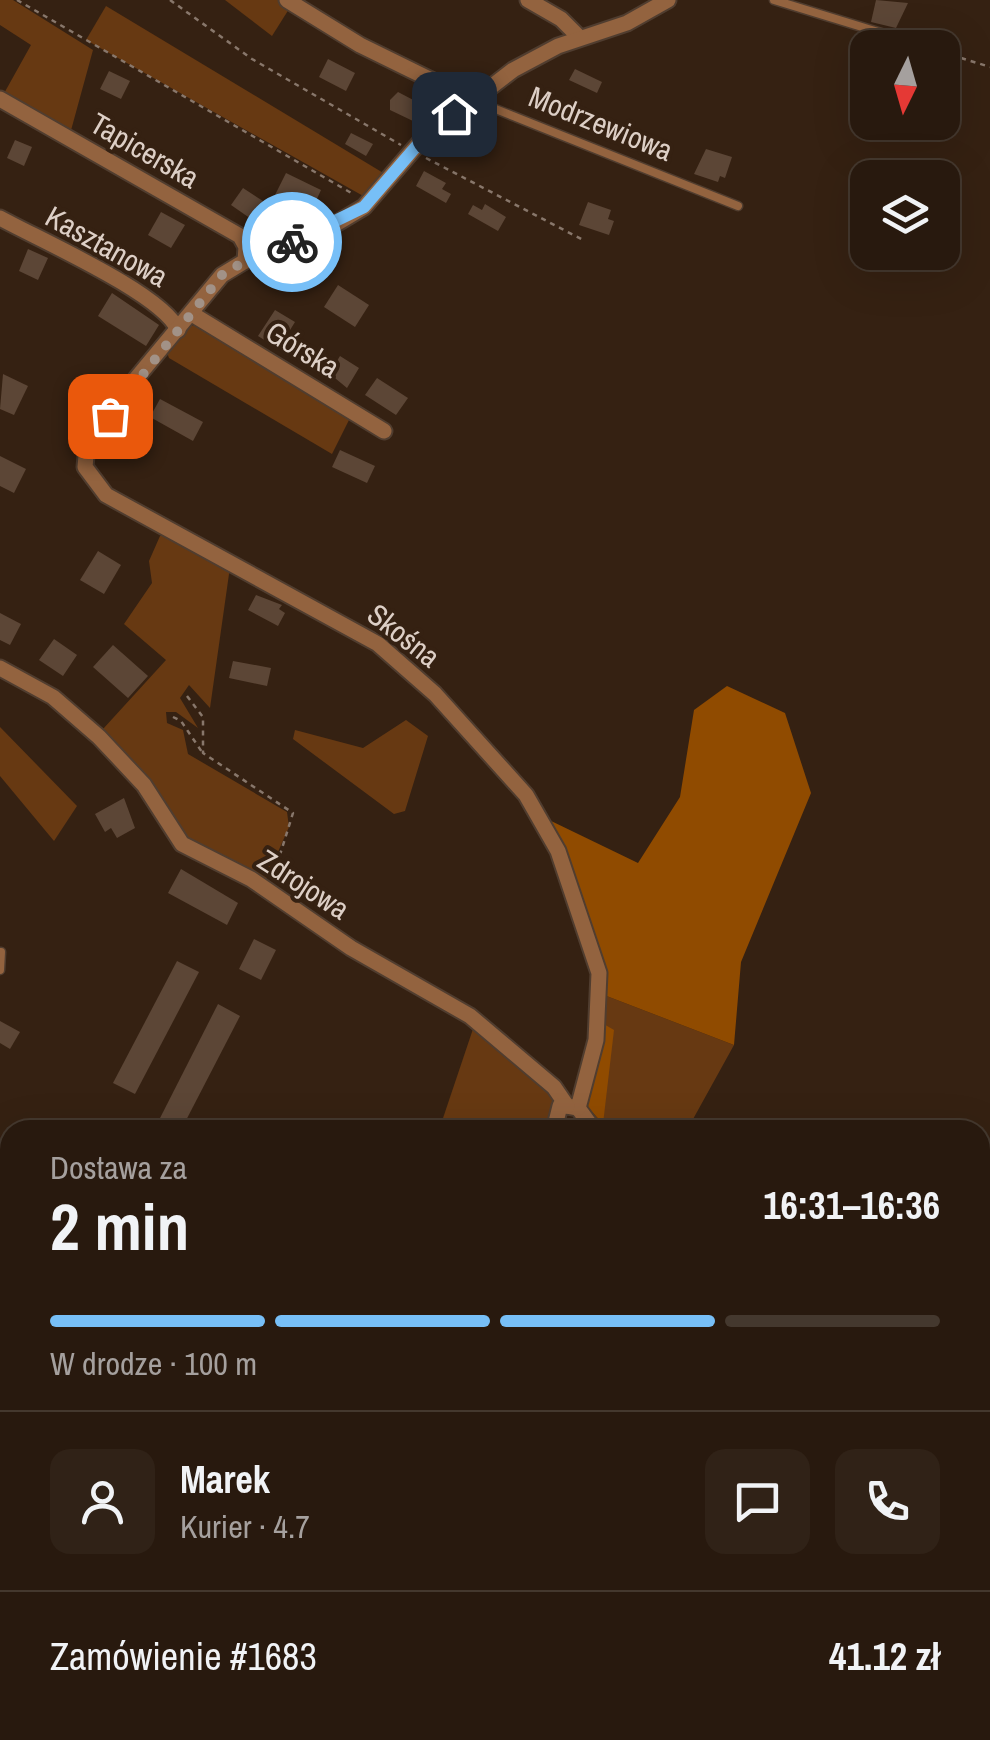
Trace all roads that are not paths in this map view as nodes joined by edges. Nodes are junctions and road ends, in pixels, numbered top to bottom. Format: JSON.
{"nodes":[{"id":1,"x":287,"y":0,"type":"edge"},
{"id":2,"x":528,"y":0,"type":"edge"},
{"id":3,"x":668,"y":0,"type":"edge"},
{"id":4,"x":774,"y":0,"type":"edge"},
{"id":5,"x":872,"y":30,"type":"edge"},
{"id":6,"x":580,"y":38,"type":"junction"},
{"id":7,"x":0,"y":99,"type":"edge"},
{"id":8,"x":472,"y":100,"type":"junction"},
{"id":9,"x":738,"y":206,"type":"dead end"},
{"id":10,"x":0,"y":218,"type":"edge"},
{"id":11,"x":245,"y":261,"type":"junction"},
{"id":12,"x":192,"y":314,"type":"junction"},
{"id":13,"x":178,"y":330,"type":"junction"},
{"id":14,"x":384,"y":431,"type":"dead end"},
{"id":15,"x":0,"y":668,"type":"edge"},
{"id":16,"x":1,"y":952,"type":"edge"},
{"id":17,"x":0,"y":970,"type":"edge"},
{"id":18,"x":572,"y":1107,"type":"junction"},
{"id":19,"x":556,"y":1120,"type":"edge"},
{"id":20,"x":584,"y":1120,"type":"edge"}],
"edges":[{"from":1,"to":8,"type":"street","name":"Modrzewiowa"},
{"from":2,"to":6,"type":"street"},
{"from":3,"to":6,"type":"street"},
{"from":4,"to":5,"type":"lane"},
{"from":6,"to":8,"type":"street"},
{"from":7,"to":11,"type":"street","name":"Tapicerska"},
{"from":8,"to":9,"type":"lane","name":"Modrzewiowa"},
{"from":8,"to":11,"type":"street"},
{"from":10,"to":13,"type":"street","name":"Kasztanowa"},
{"from":11,"to":12,"type":"street"},
{"from":12,"to":13,"type":"street"},
{"from":12,"to":14,"type":"street","name":"Górska"},
{"from":13,"to":18,"type":"street","name":"Skośna"},
{"from":15,"to":18,"type":"street","name":"Zdrojowa"},
{"from":16,"to":17,"type":"lane"},
{"from":18,"to":19,"type":"street"},
{"from":18,"to":20,"type":"street","name":"Zdrojowa"}]}
